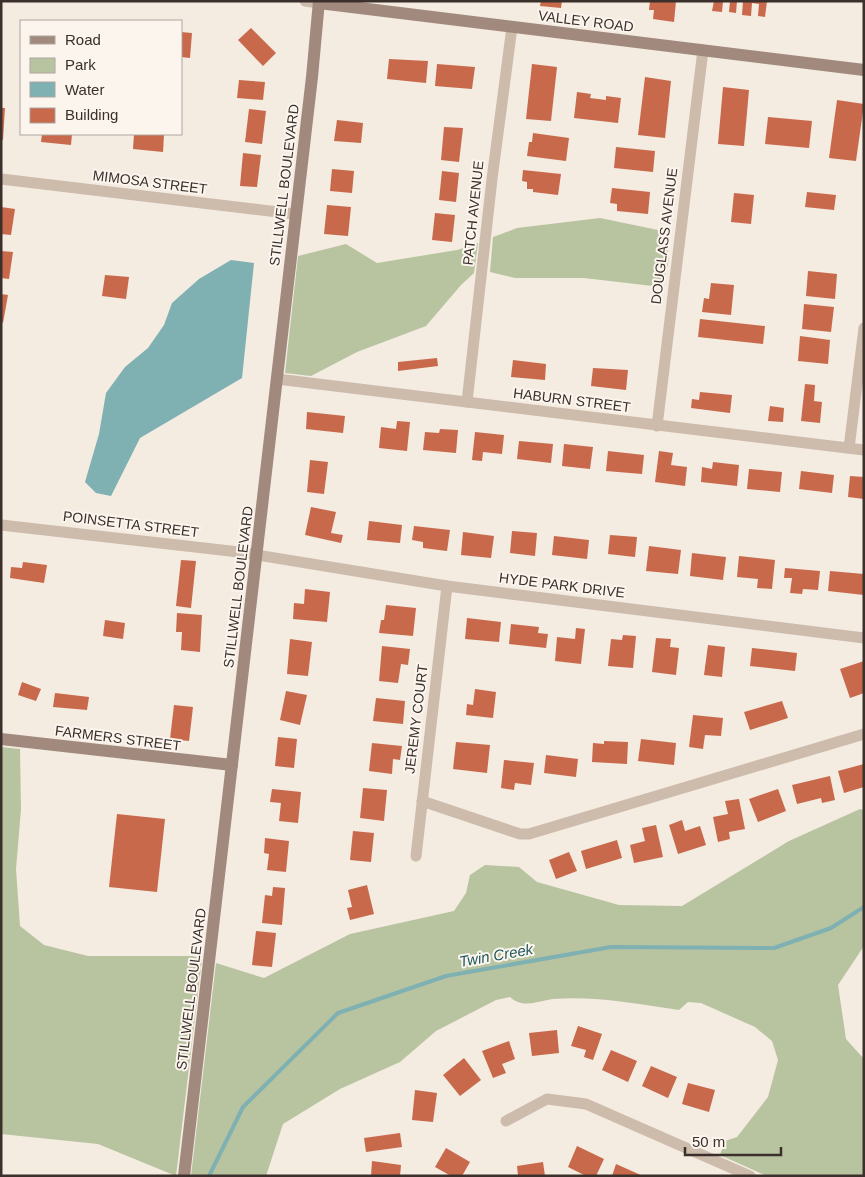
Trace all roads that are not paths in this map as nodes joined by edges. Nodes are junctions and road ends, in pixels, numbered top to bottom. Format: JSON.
{"nodes":[{"id":1,"x":305,"y":1,"type":"edge"},
{"id":2,"x":319,"y":2,"type":"edge"},
{"id":3,"x":512,"y":27,"type":"junction"},
{"id":4,"x":704,"y":50,"type":"junction"},
{"id":5,"x":864,"y":70,"type":"edge"},
{"id":6,"x":1,"y":179,"type":"edge"},
{"id":7,"x":295,"y":214,"type":"junction"},
{"id":8,"x":864,"y":328,"type":"edge"},
{"id":9,"x":277,"y":379,"type":"junction"},
{"id":10,"x":467,"y":402,"type":"junction"},
{"id":11,"x":657,"y":426,"type":"junction"},
{"id":12,"x":850,"y":448,"type":"junction"},
{"id":13,"x":864,"y":450,"type":"edge"},
{"id":14,"x":1,"y":525,"type":"edge"},
{"id":15,"x":256,"y":556,"type":"junction"},
{"id":16,"x":447,"y":586,"type":"junction"},
{"id":17,"x":864,"y":638,"type":"edge"},
{"id":18,"x":864,"y":734,"type":"edge"},
{"id":19,"x":1,"y":739,"type":"edge"},
{"id":20,"x":232,"y":766,"type":"junction"},
{"id":21,"x":422,"y":802,"type":"junction"},
{"id":22,"x":416,"y":856,"type":"dead end"},
{"id":23,"x":506,"y":1121,"type":"dead end"},
{"id":24,"x":184,"y":1176,"type":"edge"},
{"id":25,"x":750,"y":1176,"type":"edge"}],
"edges":[{"from":1,"to":2,"type":"street","name":"VALLEY ROAD"},
{"from":2,"to":3,"type":"street","name":"VALLEY ROAD"},
{"from":2,"to":7,"type":"street","name":"STILLWELL BOULEVARD"},
{"from":3,"to":4,"type":"street","name":"VALLEY ROAD"},
{"from":3,"to":10,"type":"street","name":"PATCH AVENUE"},
{"from":4,"to":5,"type":"street","name":"VALLEY ROAD"},
{"from":4,"to":11,"type":"street","name":"DOUGLASS AVENUE"},
{"from":6,"to":7,"type":"street","name":"MIMOSA STREET"},
{"from":7,"to":9,"type":"street","name":"STILLWELL BOULEVARD"},
{"from":8,"to":12,"type":"street"},
{"from":9,"to":10,"type":"street","name":"HABURN STREET"},
{"from":9,"to":15,"type":"street","name":"STILLWELL BOULEVARD"},
{"from":10,"to":11,"type":"street","name":"HABURN STREET"},
{"from":11,"to":12,"type":"street","name":"HABURN STREET"},
{"from":12,"to":13,"type":"street","name":"HABURN STREET"},
{"from":14,"to":15,"type":"street","name":"POINSETTA STREET"},
{"from":15,"to":16,"type":"street","name":"HYDE PARK DRIVE"},
{"from":15,"to":20,"type":"street","name":"STILLWELL BOULEVARD"},
{"from":16,"to":17,"type":"street","name":"HYDE PARK DRIVE"},
{"from":16,"to":21,"type":"street","name":"JEREMY COURT"},
{"from":18,"to":21,"type":"street"},
{"from":19,"to":20,"type":"street","name":"FARMERS STREET"},
{"from":20,"to":24,"type":"street","name":"STILLWELL BOULEVARD"},
{"from":21,"to":22,"type":"street","name":"JEREMY COURT"},
{"from":23,"to":25,"type":"street"}]}
